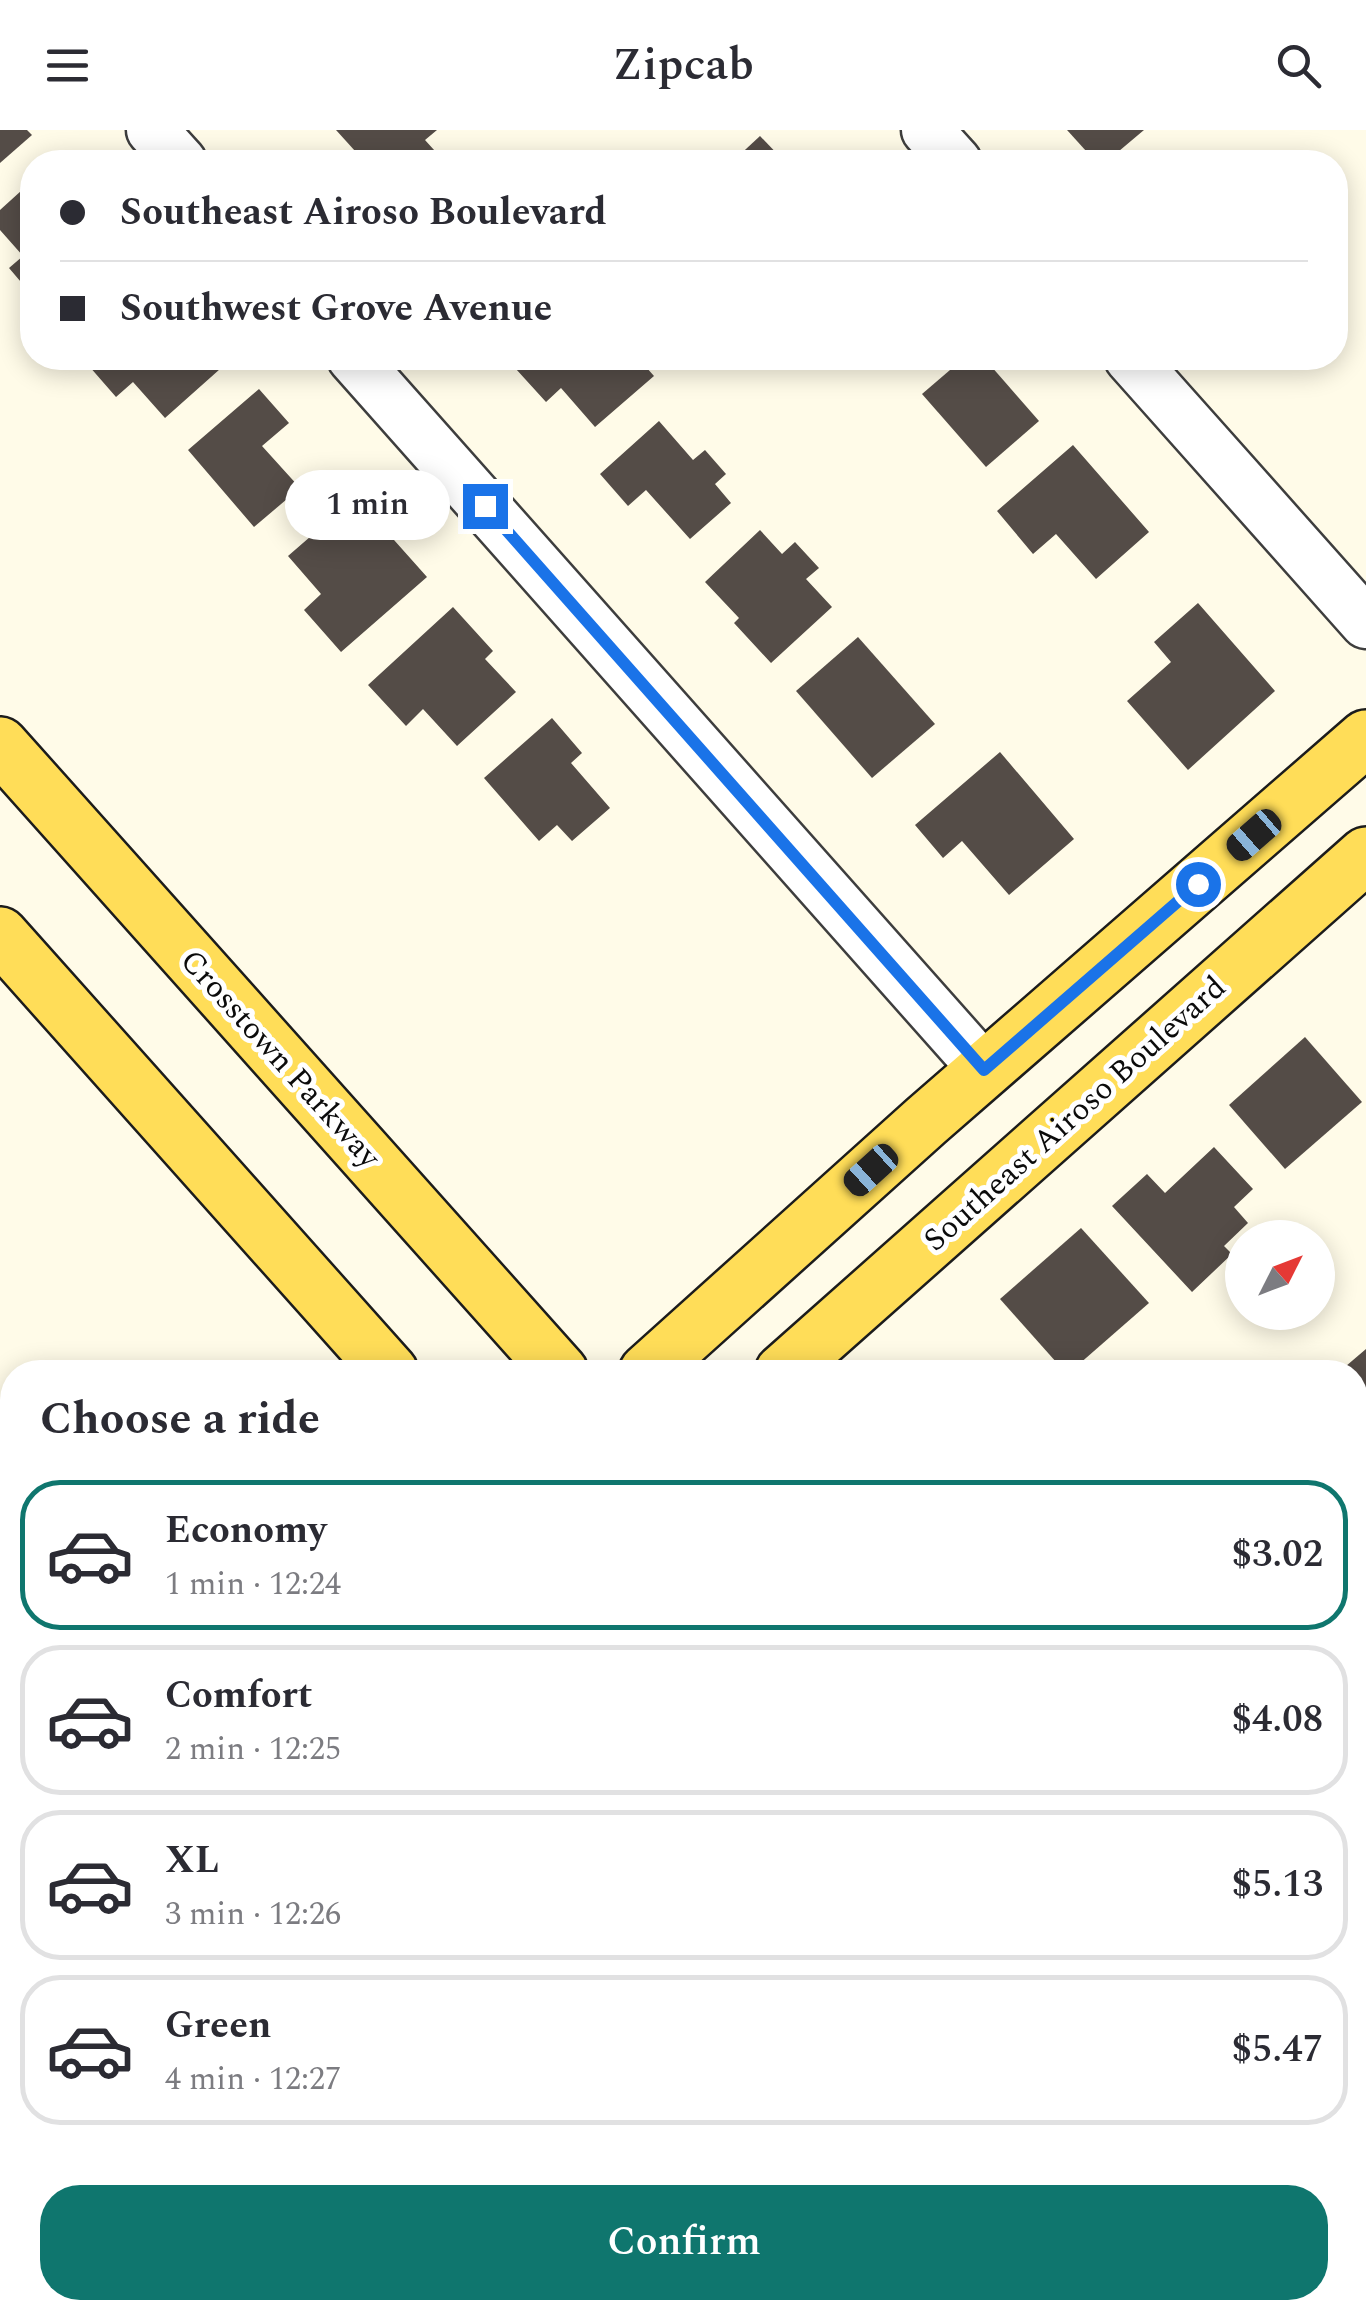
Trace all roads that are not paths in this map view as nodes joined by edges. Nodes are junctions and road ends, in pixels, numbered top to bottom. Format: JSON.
{"nodes":[{"id":1,"x":152,"y":130,"type":"edge"},
{"id":2,"x":927,"y":130,"type":"edge"},
{"id":3,"x":170,"y":150,"type":"edge"},
{"id":4,"x":945,"y":150,"type":"edge"},
{"id":5,"x":365,"y":370,"type":"edge"},
{"id":6,"x":1141,"y":370,"type":"edge"},
{"id":7,"x":1366,"y":623,"type":"edge"},
{"id":8,"x":1366,"y":738,"type":"edge"},
{"id":9,"x":0,"y":745,"type":"edge"},
{"id":10,"x":1366,"y":855,"type":"edge"},
{"id":11,"x":0,"y":936,"type":"edge"},
{"id":12,"x":984,"y":1070,"type":"junction"},
{"id":13,"x":379,"y":1360,"type":"edge"},
{"id":14,"x":549,"y":1360,"type":"edge"},
{"id":15,"x":660,"y":1360,"type":"edge"},
{"id":16,"x":797,"y":1360,"type":"edge"}],
"edges":[{"from":1,"to":3,"type":"street"},
{"from":2,"to":4,"type":"street"},
{"from":5,"to":12,"type":"street"},
{"from":6,"to":7,"type":"street"},
{"from":8,"to":12,"type":"main road"},
{"from":9,"to":14,"type":"main road","name":"Crosstown Parkway"},
{"from":10,"to":16,"type":"main road","name":"Southeast Airoso Boulevard"},
{"from":11,"to":13,"type":"main road"},
{"from":12,"to":15,"type":"main road"}]}
